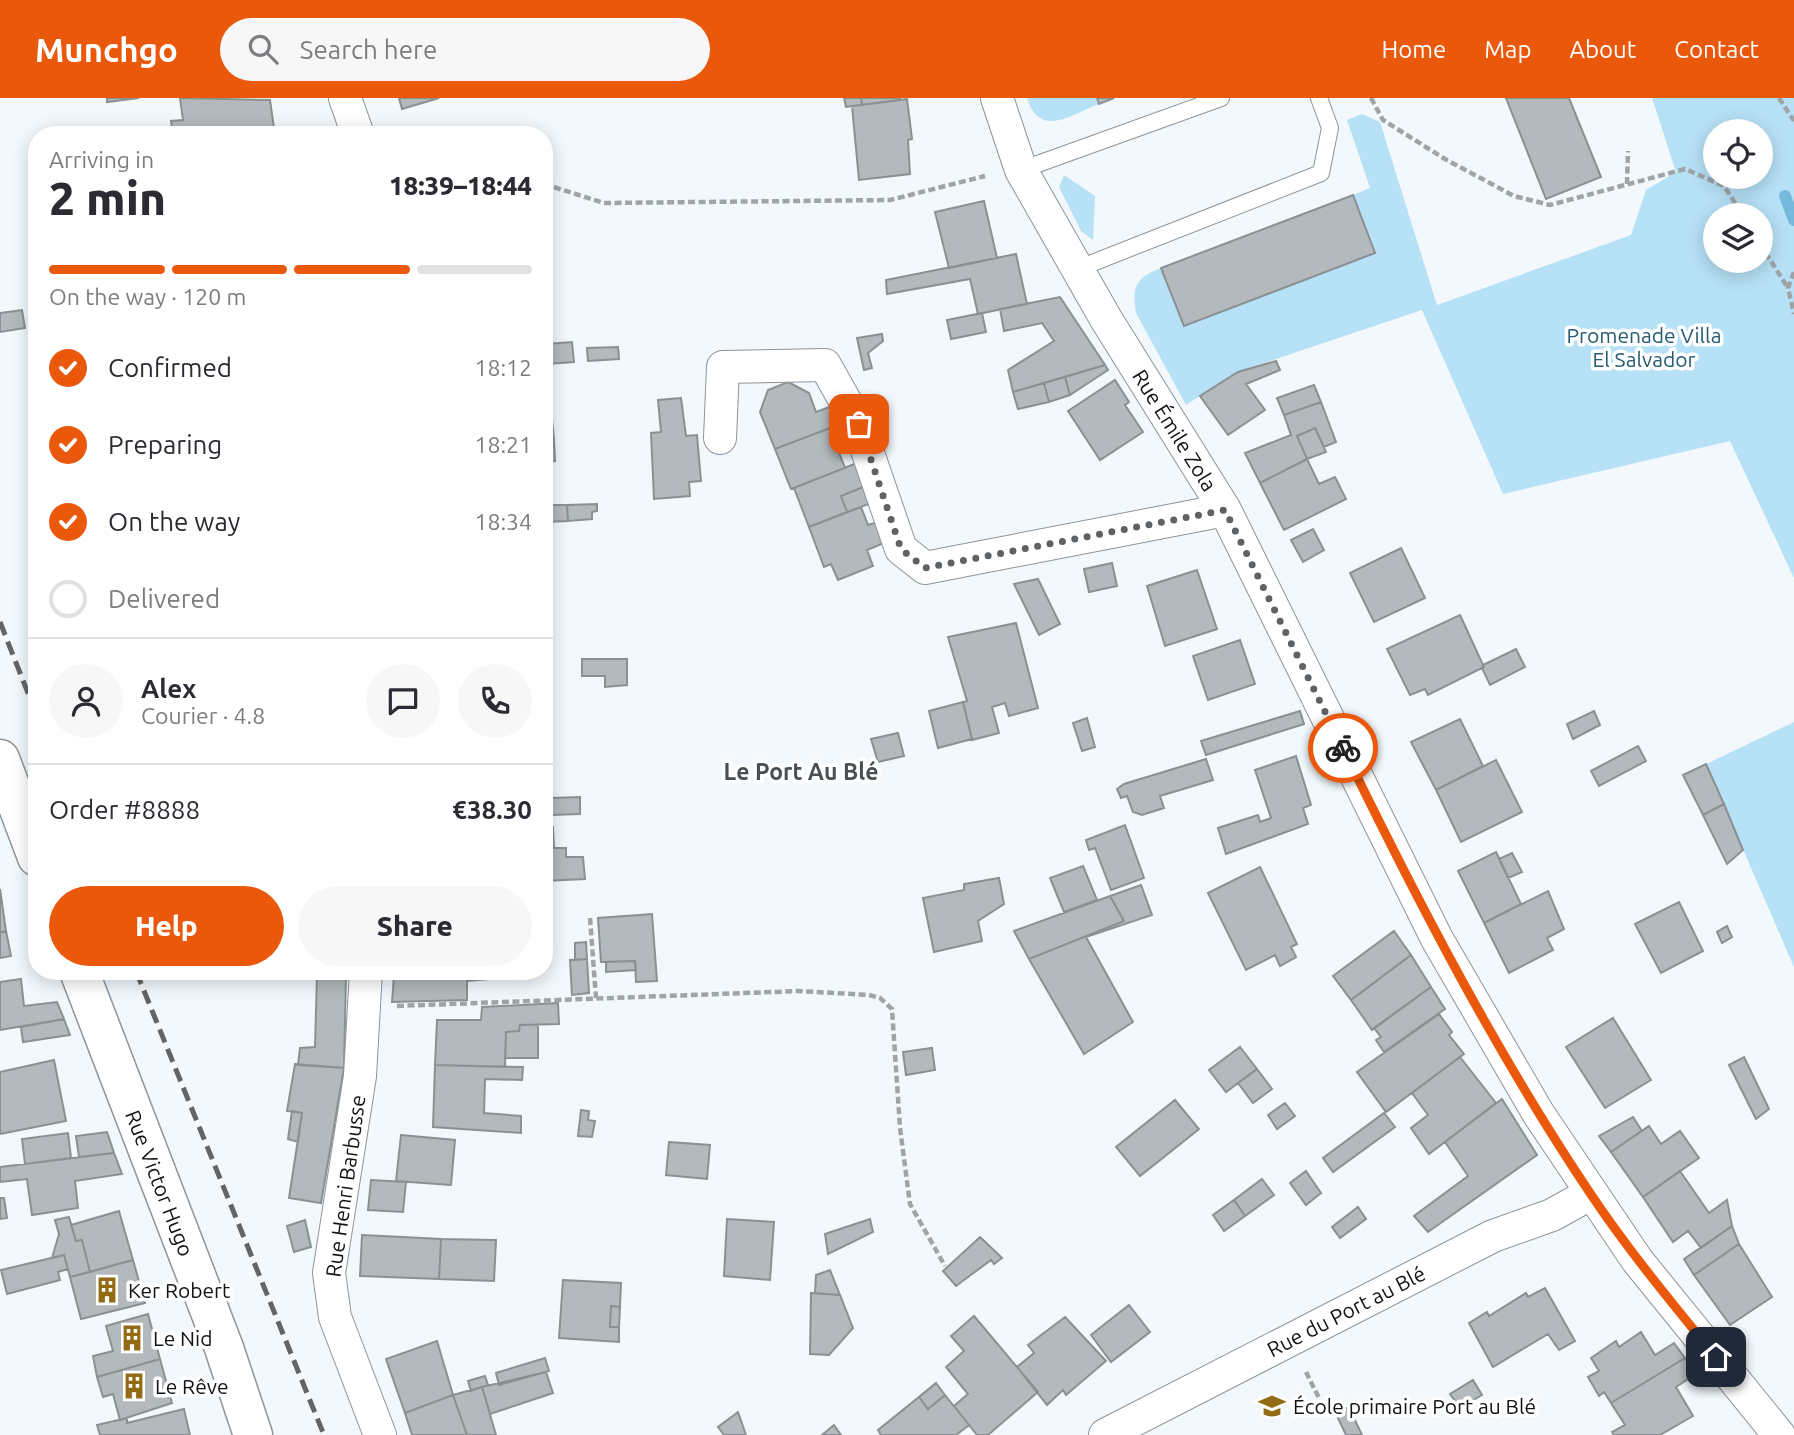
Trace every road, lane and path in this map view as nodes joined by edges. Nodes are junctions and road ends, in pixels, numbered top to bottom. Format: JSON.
{"nodes":[{"id":1,"x":345,"y":98,"type":"edge"},
{"id":2,"x":997,"y":98,"type":"edge"},
{"id":3,"x":1221,"y":98,"type":"edge"},
{"id":4,"x":1319,"y":98,"type":"edge"},
{"id":5,"x":1371,"y":98,"type":"edge"},
{"id":6,"x":1779,"y":98,"type":"edge"},
{"id":7,"x":1794,"y":121,"type":"edge"},
{"id":8,"x":355,"y":126,"type":"edge"},
{"id":9,"x":1628,"y":151,"type":"dead end"},
{"id":10,"x":1021,"y":170,"type":"junction"},
{"id":11,"x":1628,"y":184,"type":"junction"},
{"id":12,"x":553,"y":187,"type":"edge"},
{"id":13,"x":1735,"y":203,"type":"edge"},
{"id":14,"x":1773,"y":264,"type":"edge"},
{"id":15,"x":1077,"y":269,"type":"junction"},
{"id":16,"x":1794,"y":272,"type":"edge"},
{"id":17,"x":1788,"y":288,"type":"junction"},
{"id":18,"x":1794,"y":314,"type":"edge"},
{"id":19,"x":720,"y":438,"type":"dead end"},
{"id":20,"x":1225,"y":510,"type":"junction"},
{"id":21,"x":0,"y":759,"type":"edge"},
{"id":22,"x":28,"y":833,"type":"edge"},
{"id":23,"x":590,"y":918,"type":"dead end"},
{"id":24,"x":82,"y":980,"type":"edge"},
{"id":25,"x":366,"y":980,"type":"edge"},
{"id":26,"x":596,"y":998,"type":"junction"},
{"id":27,"x":365,"y":1009,"type":"junction"},
{"id":28,"x":1590,"y":1194,"type":"junction"},
{"id":29,"x":945,"y":1266,"type":"dead end"},
{"id":30,"x":1290,"y":1340,"type":"junction"},
{"id":31,"x":1327,"y":1414,"type":"dead end"},
{"id":32,"x":253,"y":1435,"type":"edge"},
{"id":33,"x":380,"y":1435,"type":"edge"},
{"id":34,"x":1105,"y":1435,"type":"edge"},
{"id":35,"x":1779,"y":1435,"type":"edge"}],
"edges":[{"from":1,"to":8,"type":"street"},
{"from":2,"to":10,"type":"street","name":"Rue Émile Zola"},
{"from":3,"to":10,"type":"lane"},
{"from":4,"to":15,"type":"lane"},
{"from":5,"to":11,"type":"path"},
{"from":6,"to":7,"type":"path"},
{"from":9,"to":11,"type":"path"},
{"from":10,"to":12,"type":"path"},
{"from":10,"to":15,"type":"street","name":"Rue Émile Zola"},
{"from":11,"to":13,"type":"path"},
{"from":14,"to":17,"type":"path"},
{"from":15,"to":20,"type":"street","name":"Rue Émile Zola"},
{"from":16,"to":17,"type":"path"},
{"from":17,"to":18,"type":"path"},
{"from":19,"to":20,"type":"street"},
{"from":20,"to":28,"type":"street","name":"Rue Émile Zola"},
{"from":21,"to":22,"type":"street"},
{"from":23,"to":26,"type":"path"},
{"from":24,"to":32,"type":"street","name":"Rue Victor Hugo"},
{"from":25,"to":27,"type":"street","name":"Rue Henri Barbusse"},
{"from":26,"to":27,"type":"path"},
{"from":26,"to":29,"type":"path"},
{"from":27,"to":33,"type":"street","name":"Rue Henri Barbusse"},
{"from":28,"to":30,"type":"street","name":"Rue du Port au Blé"},
{"from":28,"to":35,"type":"street","name":"Rue Émile Zola"},
{"from":30,"to":31,"type":"path"},
{"from":30,"to":34,"type":"street","name":"Rue du Port au Blé"}]}
